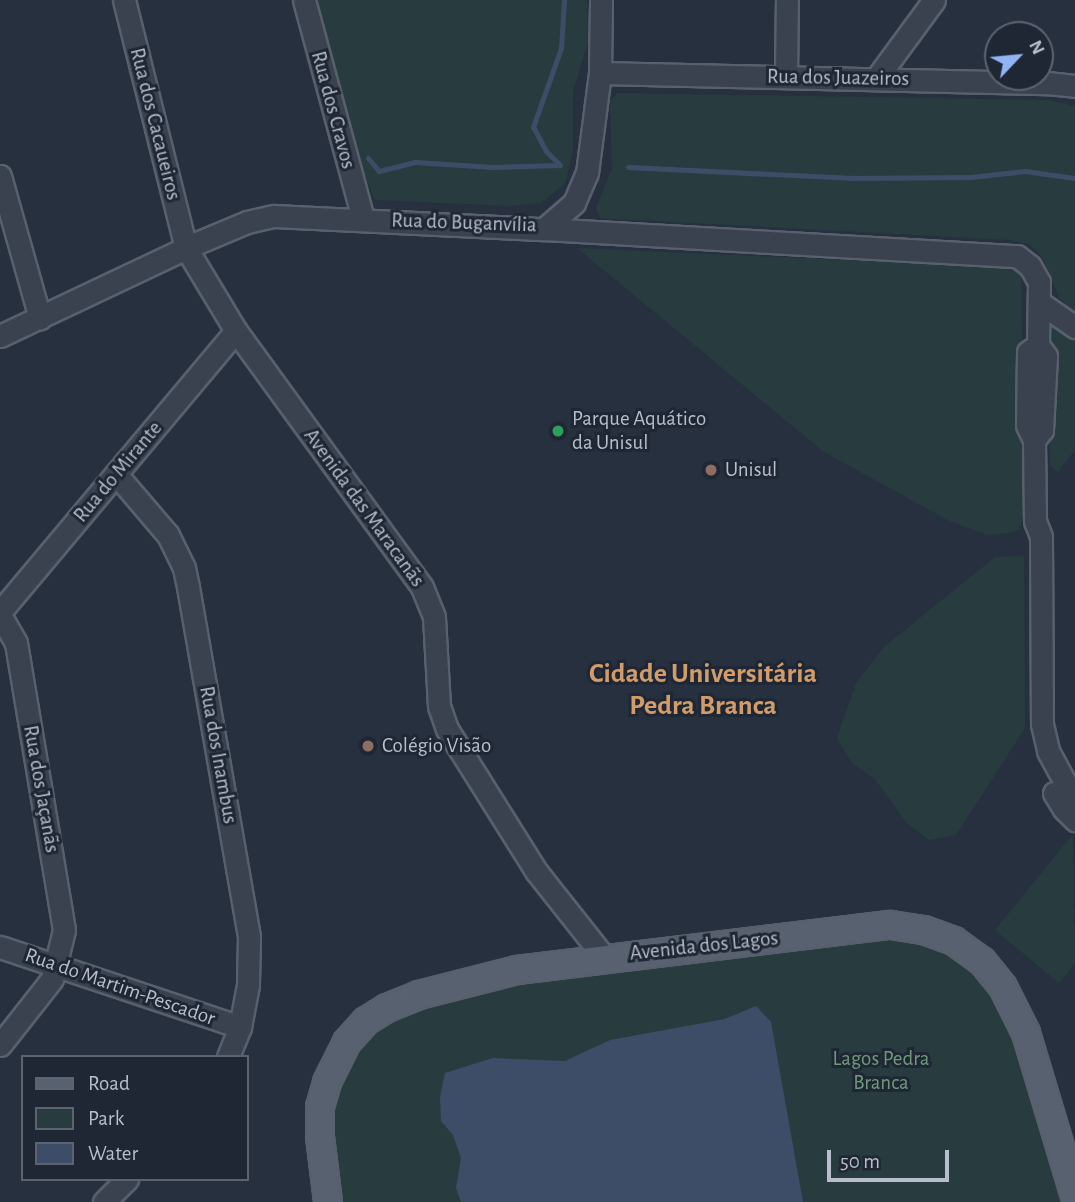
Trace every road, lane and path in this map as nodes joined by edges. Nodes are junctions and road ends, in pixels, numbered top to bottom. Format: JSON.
{"nodes":[{"id":1,"x":124,"y":0,"type":"edge"},
{"id":2,"x":304,"y":0,"type":"edge"},
{"id":3,"x":601,"y":0,"type":"edge"},
{"id":4,"x":787,"y":0,"type":"edge"},
{"id":5,"x":934,"y":0,"type":"edge"},
{"id":6,"x":600,"y":73,"type":"junction"},
{"id":7,"x":786,"y":77,"type":"junction"},
{"id":8,"x":876,"y":79,"type":"junction"},
{"id":9,"x":1075,"y":86,"type":"edge"},
{"id":10,"x":0,"y":176,"type":"edge"},
{"id":11,"x":363,"y":219,"type":"junction"},
{"id":12,"x":544,"y":229,"type":"junction"},
{"id":13,"x":186,"y":248,"type":"junction"},
{"id":14,"x":1039,"y":302,"type":"junction"},
{"id":15,"x":40,"y":318,"type":"junction"},
{"id":16,"x":1075,"y":327,"type":"edge"},
{"id":17,"x":236,"y":331,"type":"junction"},
{"id":18,"x":0,"y":336,"type":"edge"},
{"id":19,"x":116,"y":474,"type":"junction"},
{"id":20,"x":1035,"y":521,"type":"junction"},
{"id":21,"x":0,"y":614,"type":"edge"},
{"id":22,"x":1075,"y":801,"type":"edge"},
{"id":23,"x":1075,"y":820,"type":"edge"},
{"id":24,"x":0,"y":947,"type":"edge"},
{"id":25,"x":604,"y":957,"type":"junction"},
{"id":26,"x":57,"y":966,"type":"junction"},
{"id":27,"x":240,"y":1027,"type":"junction"},
{"id":28,"x":0,"y":1045,"type":"edge"},
{"id":29,"x":229,"y":1055,"type":"edge"},
{"id":30,"x":125,"y":1181,"type":"edge"},
{"id":31,"x":1075,"y":1196,"type":"edge"},
{"id":32,"x":104,"y":1202,"type":"edge"},
{"id":33,"x":328,"y":1202,"type":"edge"}],
"edges":[{"from":1,"to":13,"type":"street","name":"Rua dos Cacaueiros"},
{"from":2,"to":11,"type":"street","name":"Rua dos Cravos"},
{"from":3,"to":6,"type":"street","name":"Rua do Buganvília"},
{"from":4,"to":7,"type":"street"},
{"from":5,"to":8,"type":"street"},
{"from":6,"to":7,"type":"street","name":"Rua dos Juazeiros"},
{"from":6,"to":12,"type":"street","name":"Rua do Buganvília"},
{"from":7,"to":8,"type":"street","name":"Rua dos Juazeiros"},
{"from":8,"to":9,"type":"street","name":"Rua dos Juazeiros"},
{"from":10,"to":15,"type":"street"},
{"from":11,"to":12,"type":"street","name":"Rua do Buganvília"},
{"from":11,"to":13,"type":"street","name":"Rua do Buganvília"},
{"from":12,"to":14,"type":"street"},
{"from":13,"to":15,"type":"street"},
{"from":13,"to":17,"type":"street","name":"Avenida das Maracanãs"},
{"from":14,"to":16,"type":"street"},
{"from":14,"to":20,"type":"street"},
{"from":15,"to":18,"type":"street"},
{"from":17,"to":19,"type":"street","name":"Rua do Mirante"},
{"from":17,"to":25,"type":"street","name":"Avenida das Maracanãs"},
{"from":19,"to":21,"type":"street","name":"Rua do Mirante"},
{"from":19,"to":27,"type":"street","name":"Rua dos Inambus"},
{"from":20,"to":22,"type":"street"},
{"from":20,"to":23,"type":"street"},
{"from":21,"to":26,"type":"street","name":"Rua dos Jaçanãs"},
{"from":24,"to":26,"type":"street","name":"Rua do Martim-Pescador"},
{"from":25,"to":31,"type":"main road","name":"Avenida dos Lagos"},
{"from":25,"to":33,"type":"main road","name":"Avenida dos Lagos"},
{"from":26,"to":27,"type":"street","name":"Rua do Martim-Pescador"},
{"from":26,"to":28,"type":"street","name":"Rua dos Jaçanãs"},
{"from":27,"to":29,"type":"street","name":"Rua dos Inambus"},
{"from":30,"to":32,"type":"street"}]}
